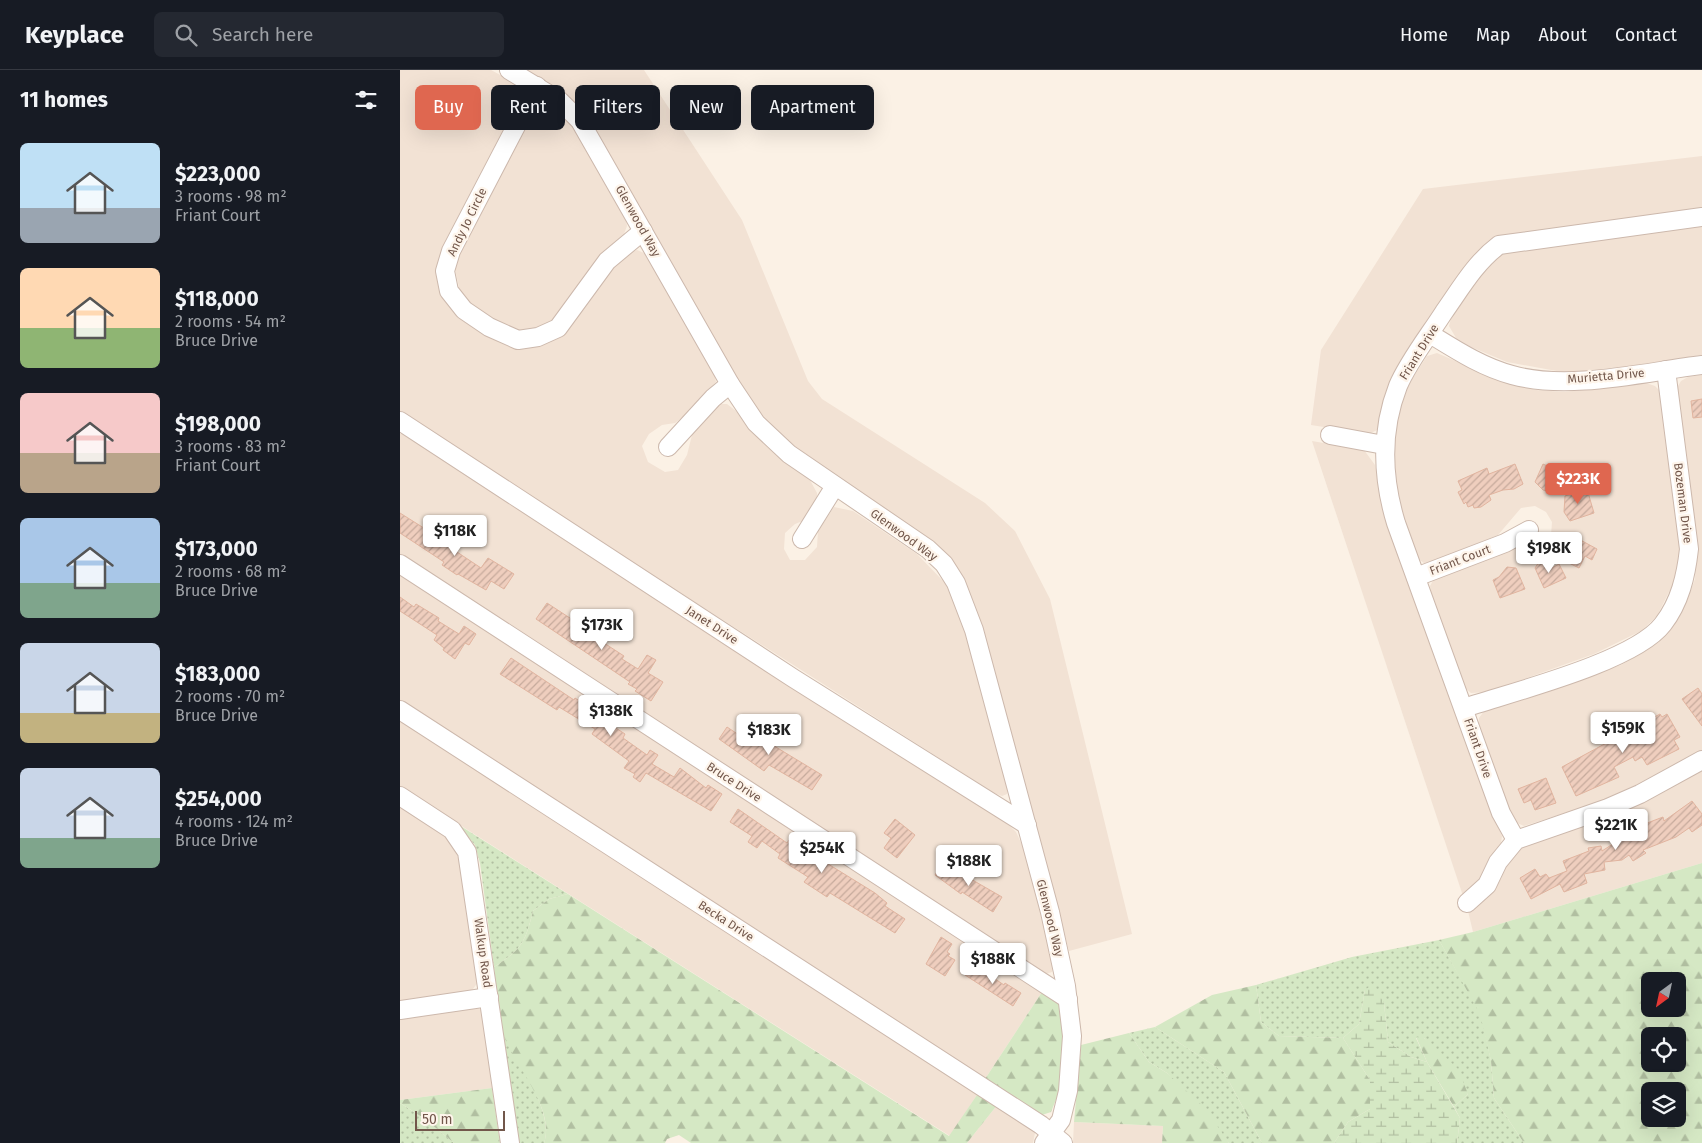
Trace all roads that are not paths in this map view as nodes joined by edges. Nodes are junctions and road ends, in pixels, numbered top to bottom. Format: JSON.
{"nodes":[{"id":1,"x":509,"y":70,"type":"edge"},
{"id":2,"x":534,"y":85,"type":"edge"},
{"id":3,"x":565,"y":106,"type":"edge"},
{"id":4,"x":513,"y":130,"type":"edge"},
{"id":5,"x":1702,"y":217,"type":"edge"},
{"id":6,"x":643,"y":231,"type":"junction"},
{"id":7,"x":1430,"y":334,"type":"junction"},
{"id":8,"x":1702,"y":365,"type":"edge"},
{"id":9,"x":1666,"y":370,"type":"junction"},
{"id":10,"x":730,"y":384,"type":"junction"},
{"id":11,"x":400,"y":421,"type":"edge"},
{"id":12,"x":1330,"y":435,"type":"dead end"},
{"id":13,"x":1384,"y":445,"type":"junction"},
{"id":14,"x":668,"y":446,"type":"dead end"},
{"id":15,"x":835,"y":486,"type":"junction"},
{"id":16,"x":1529,"y":530,"type":"dead end"},
{"id":17,"x":802,"y":539,"type":"dead end"},
{"id":18,"x":400,"y":564,"type":"edge"},
{"id":19,"x":1416,"y":577,"type":"junction"},
{"id":20,"x":1464,"y":708,"type":"junction"},
{"id":21,"x":400,"y":710,"type":"edge"},
{"id":22,"x":1702,"y":760,"type":"edge"},
{"id":23,"x":400,"y":796,"type":"edge"},
{"id":24,"x":1027,"y":825,"type":"junction"},
{"id":25,"x":1516,"y":840,"type":"junction"},
{"id":26,"x":1467,"y":903,"type":"dead end"},
{"id":27,"x":488,"y":997,"type":"junction"},
{"id":28,"x":1068,"y":999,"type":"junction"},
{"id":29,"x":400,"y":1010,"type":"edge"},
{"id":30,"x":1053,"y":1140,"type":"edge"},
{"id":31,"x":510,"y":1143,"type":"edge"}],
"edges":[{"from":1,"to":2,"type":"street","name":"Glenwood Way"},
{"from":3,"to":6,"type":"street","name":"Glenwood Way"},
{"from":4,"to":6,"type":"street","name":"Andy Jo Circle"},
{"from":5,"to":7,"type":"street","name":"Friant Drive"},
{"from":6,"to":10,"type":"street","name":"Glenwood Way"},
{"from":7,"to":9,"type":"street","name":"Murietta Drive"},
{"from":7,"to":13,"type":"street","name":"Friant Drive"},
{"from":8,"to":9,"type":"street","name":"Murietta Drive"},
{"from":9,"to":20,"type":"street","name":"Bozeman Drive"},
{"from":10,"to":14,"type":"street"},
{"from":10,"to":15,"type":"street","name":"Glenwood Way"},
{"from":11,"to":24,"type":"street","name":"Janet Drive"},
{"from":12,"to":13,"type":"street"},
{"from":13,"to":19,"type":"street","name":"Friant Drive"},
{"from":15,"to":17,"type":"street"},
{"from":15,"to":24,"type":"street","name":"Glenwood Way"},
{"from":16,"to":19,"type":"street","name":"Friant Court"},
{"from":18,"to":28,"type":"street","name":"Bruce Drive"},
{"from":19,"to":20,"type":"street","name":"Friant Drive"},
{"from":20,"to":25,"type":"street","name":"Friant Drive"},
{"from":21,"to":30,"type":"street","name":"Becka Drive"},
{"from":22,"to":25,"type":"street"},
{"from":23,"to":27,"type":"street","name":"Walkup Road"},
{"from":24,"to":28,"type":"street","name":"Glenwood Way"},
{"from":25,"to":26,"type":"street"},
{"from":27,"to":29,"type":"street"},
{"from":27,"to":31,"type":"street","name":"Walkup Road"},
{"from":28,"to":30,"type":"street","name":"Glenwood Way"}]}
